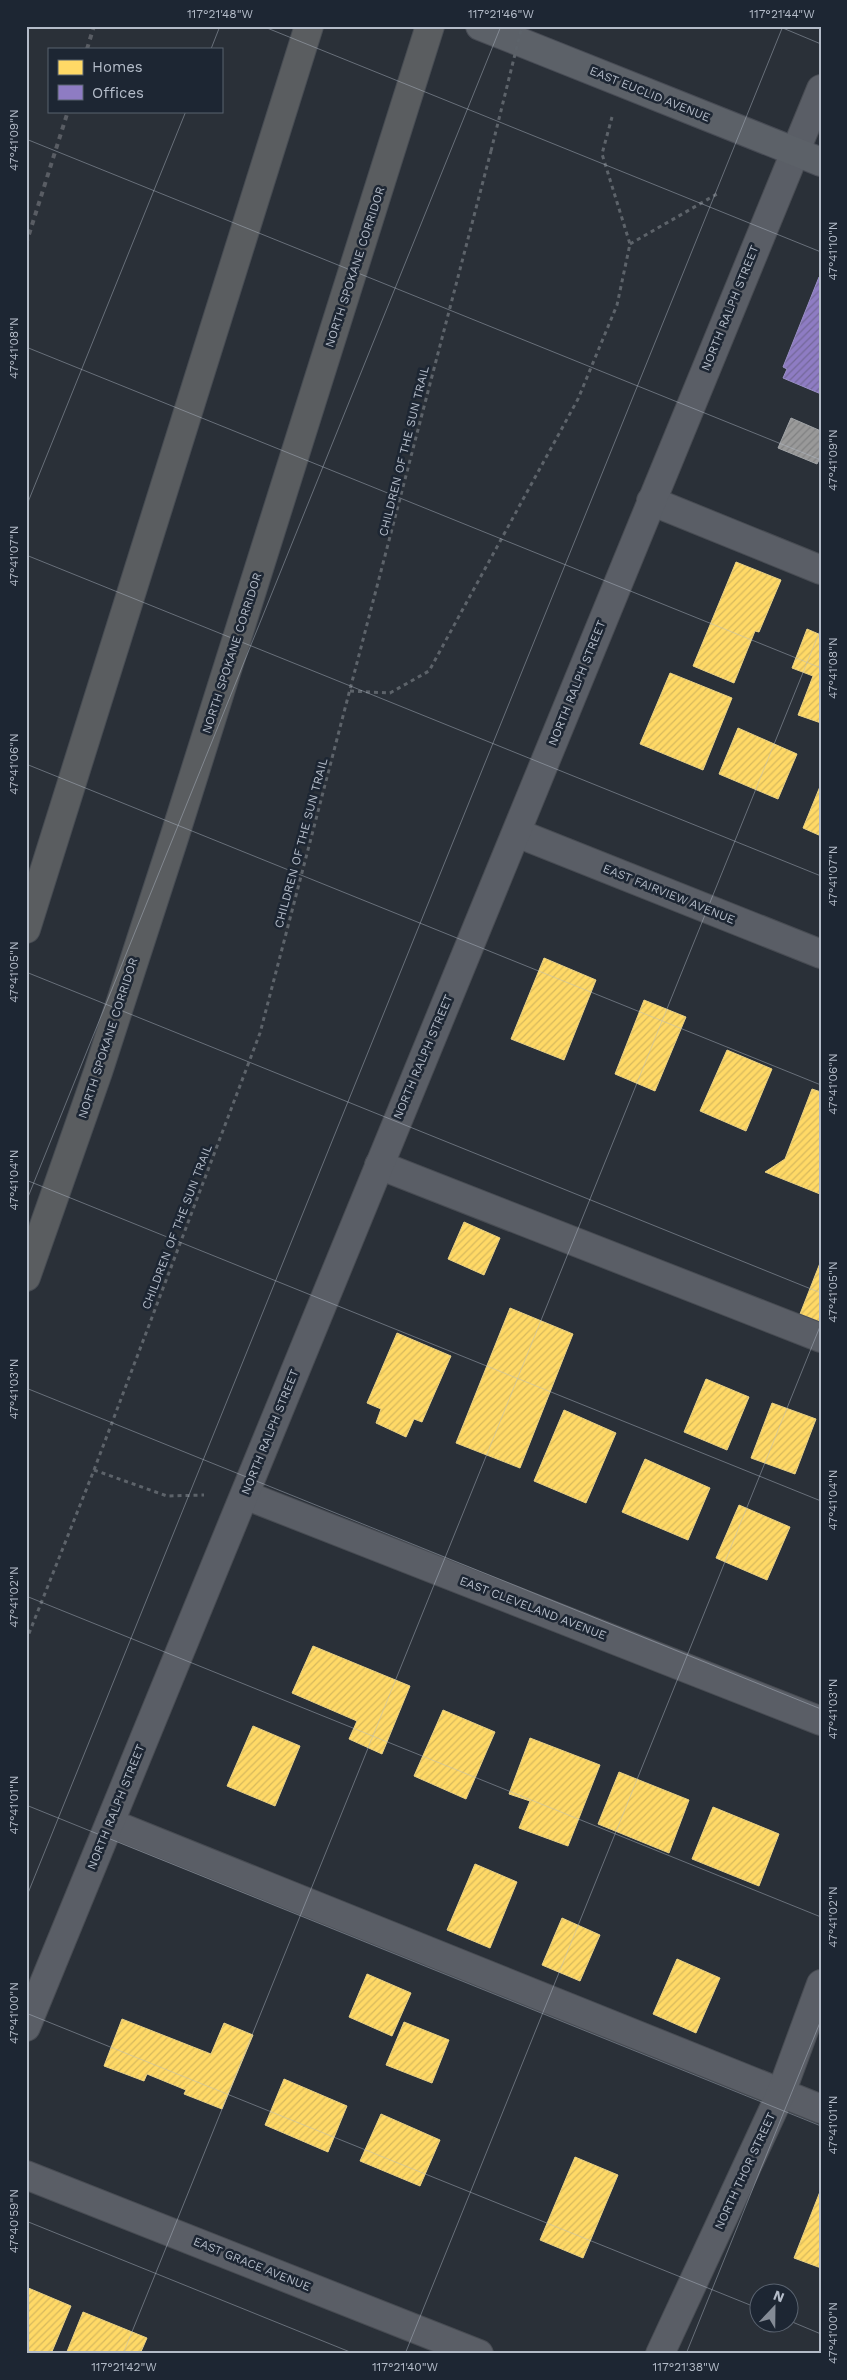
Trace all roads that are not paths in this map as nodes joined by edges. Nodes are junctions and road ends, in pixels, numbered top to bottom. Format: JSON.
{"nodes":[{"id":1,"x":309,"y":26,"type":"edge"},
{"id":2,"x":430,"y":26,"type":"edge"},
{"id":3,"x":480,"y":26,"type":"edge"},
{"id":4,"x":821,"y":89,"type":"edge"},
{"id":5,"x":794,"y":152,"type":"junction"},
{"id":6,"x":821,"y":162,"type":"edge"},
{"id":7,"x":651,"y":500,"type":"junction"},
{"id":8,"x":821,"y":570,"type":"edge"},
{"id":9,"x":517,"y":833,"type":"junction"},
{"id":10,"x":26,"y":929,"type":"edge"},
{"id":11,"x":821,"y":954,"type":"edge"},
{"id":12,"x":378,"y":1164,"type":"junction"},
{"id":13,"x":26,"y":1277,"type":"edge"},
{"id":14,"x":821,"y":1338,"type":"edge"},
{"id":15,"x":245,"y":1495,"type":"junction"},
{"id":16,"x":821,"y":1721,"type":"edge"},
{"id":17,"x":110,"y":1823,"type":"junction"},
{"id":18,"x":821,"y":1984,"type":"edge"},
{"id":19,"x":26,"y":2027,"type":"edge"},
{"id":20,"x":781,"y":2093,"type":"junction"},
{"id":21,"x":821,"y":2109,"type":"edge"},
{"id":22,"x":26,"y":2175,"type":"edge"},
{"id":23,"x":478,"y":2354,"type":"edge"},
{"id":24,"x":660,"y":2354,"type":"edge"}],
"edges":[{"from":1,"to":10,"type":"highway"},
{"from":2,"to":13,"type":"highway","name":"NORTH SPOKANE CORRIDOR"},
{"from":3,"to":5,"type":"main road","name":"EAST EUCLID AVENUE"},
{"from":4,"to":5,"type":"street","name":"NORTH RALPH STREET"},
{"from":5,"to":6,"type":"main road","name":"EAST EUCLID AVENUE"},
{"from":5,"to":7,"type":"street","name":"NORTH RALPH STREET"},
{"from":7,"to":8,"type":"street"},
{"from":7,"to":9,"type":"street","name":"NORTH RALPH STREET"},
{"from":9,"to":11,"type":"street","name":"EAST FAIRVIEW AVENUE"},
{"from":9,"to":12,"type":"street","name":"NORTH RALPH STREET"},
{"from":12,"to":14,"type":"street"},
{"from":12,"to":15,"type":"street","name":"NORTH RALPH STREET"},
{"from":15,"to":16,"type":"street","name":"EAST CLEVELAND AVENUE"},
{"from":15,"to":17,"type":"street","name":"NORTH RALPH STREET"},
{"from":17,"to":19,"type":"street","name":"NORTH RALPH STREET"},
{"from":17,"to":20,"type":"street"},
{"from":18,"to":20,"type":"street","name":"NORTH THOR STREET"},
{"from":20,"to":21,"type":"street"},
{"from":20,"to":24,"type":"street","name":"NORTH THOR STREET"},
{"from":22,"to":23,"type":"street","name":"EAST GRACE AVENUE"}]}
